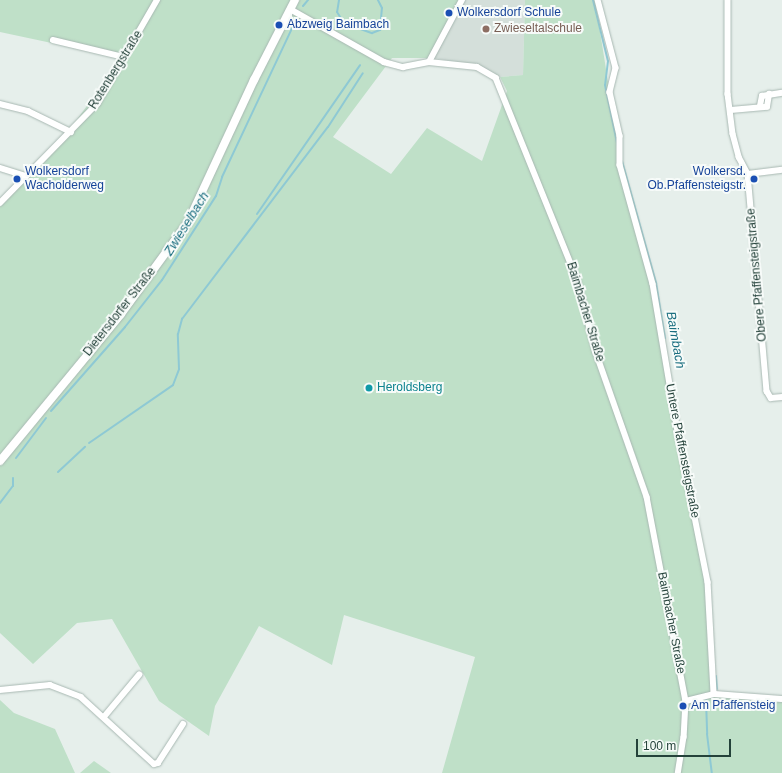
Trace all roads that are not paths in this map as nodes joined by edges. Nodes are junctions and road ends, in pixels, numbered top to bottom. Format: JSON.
{"nodes":[{"id":1,"x":157,"y":0,"type":"edge"},
{"id":2,"x":295,"y":0,"type":"edge"},
{"id":3,"x":462,"y":0,"type":"edge"},
{"id":4,"x":598,"y":0,"type":"edge"},
{"id":5,"x":728,"y":0,"type":"edge"},
{"id":6,"x":290,"y":8,"type":"junction"},
{"id":7,"x":53,"y":40,"type":"dead end"},
{"id":8,"x":124,"y":56,"type":"junction"},
{"id":9,"x":429,"y":62,"type":"junction"},
{"id":10,"x":782,"y":93,"type":"edge"},
{"id":11,"x":0,"y":104,"type":"edge"},
{"id":12,"x":730,"y":110,"type":"junction"},
{"id":13,"x":70,"y":132,"type":"junction"},
{"id":14,"x":0,"y":168,"type":"edge"},
{"id":15,"x":782,"y":170,"type":"edge"},
{"id":16,"x":748,"y":174,"type":"junction"},
{"id":17,"x":26,"y":176,"type":"junction"},
{"id":18,"x":0,"y":203,"type":"edge"},
{"id":19,"x":782,"y":397,"type":"edge"},
{"id":20,"x":0,"y":460,"type":"edge"},
{"id":21,"x":139,"y":675,"type":"dead end"},
{"id":22,"x":0,"y":690,"type":"edge"},
{"id":23,"x":714,"y":694,"type":"junction"},
{"id":24,"x":782,"y":699,"type":"edge"},
{"id":25,"x":686,"y":701,"type":"junction"},
{"id":26,"x":104,"y":717,"type":"junction"},
{"id":27,"x":183,"y":724,"type":"dead end"},
{"id":28,"x":678,"y":773,"type":"edge"}],
"edges":[{"from":1,"to":8,"type":"street","name":"Rotenbergstraße"},
{"from":2,"to":6,"type":"street","name":"Dietersdorfer Straße"},
{"from":3,"to":9,"type":"street"},
{"from":4,"to":23,"type":"street","name":"Untere Pfaffensteigstraße"},
{"from":5,"to":12,"type":"street","name":"Obere Pfaffensteigstraße"},
{"from":6,"to":9,"type":"street","name":"Baimbacher Straße"},
{"from":6,"to":20,"type":"street","name":"Dietersdorfer Straße"},
{"from":7,"to":8,"type":"street"},
{"from":8,"to":13,"type":"street","name":"Rotenbergstraße"},
{"from":9,"to":25,"type":"street","name":"Baimbacher Straße"},
{"from":10,"to":12,"type":"street"},
{"from":11,"to":13,"type":"street"},
{"from":12,"to":16,"type":"street","name":"Obere Pfaffensteigstraße"},
{"from":13,"to":17,"type":"street","name":"Rotenbergstraße"},
{"from":14,"to":17,"type":"street"},
{"from":15,"to":16,"type":"street"},
{"from":16,"to":19,"type":"street","name":"Obere Pfaffensteigstraße"},
{"from":17,"to":18,"type":"street","name":"Rotenbergstraße"},
{"from":21,"to":26,"type":"street"},
{"from":22,"to":26,"type":"street"},
{"from":23,"to":24,"type":"street"},
{"from":23,"to":25,"type":"street"},
{"from":25,"to":28,"type":"street","name":"Baimbacher Straße"},
{"from":26,"to":27,"type":"street"}]}
